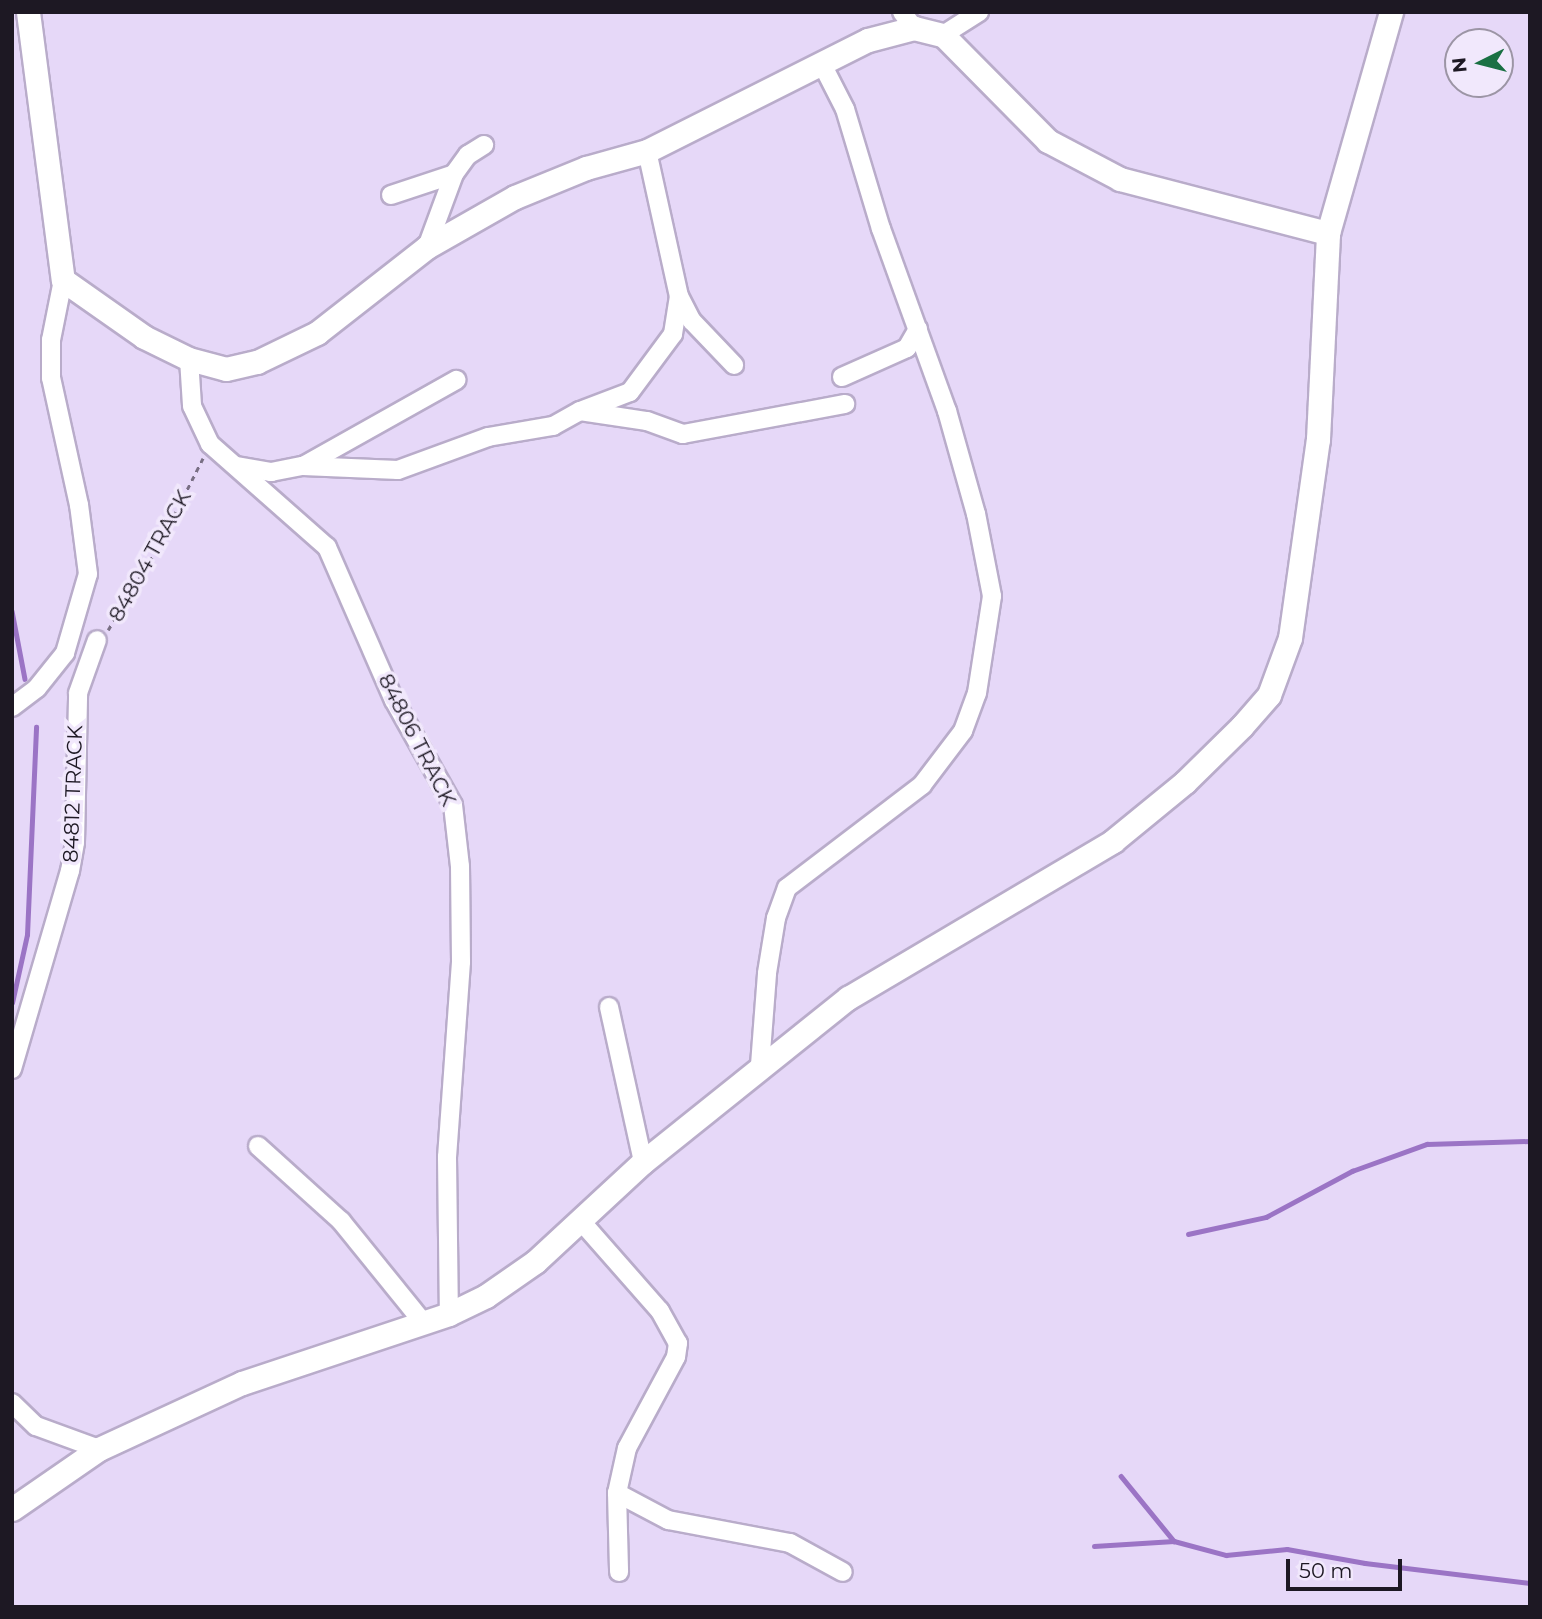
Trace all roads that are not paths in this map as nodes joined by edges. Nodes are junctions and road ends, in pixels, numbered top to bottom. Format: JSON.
{"nodes":[{"id":1,"x":28,"y":12,"type":"edge"},
{"id":2,"x":979,"y":12,"type":"edge"},
{"id":3,"x":1391,"y":12,"type":"edge"},
{"id":4,"x":908,"y":20,"type":"edge"},
{"id":5,"x":943,"y":35,"type":"junction"},
{"id":6,"x":823,"y":66,"type":"junction"},
{"id":7,"x":484,"y":145,"type":"dead end"},
{"id":8,"x":647,"y":150,"type":"junction"},
{"id":9,"x":454,"y":174,"type":"junction"},
{"id":10,"x":391,"y":195,"type":"dead end"},
{"id":11,"x":1328,"y":233,"type":"junction"},
{"id":12,"x":427,"y":247,"type":"junction"},
{"id":13,"x":63,"y":280,"type":"junction"},
{"id":14,"x":679,"y":296,"type":"junction"},
{"id":15,"x":918,"y":329,"type":"junction"},
{"id":16,"x":189,"y":359,"type":"junction"},
{"id":17,"x":734,"y":365,"type":"dead end"},
{"id":18,"x":842,"y":377,"type":"dead end"},
{"id":19,"x":456,"y":380,"type":"dead end"},
{"id":20,"x":845,"y":404,"type":"dead end"},
{"id":21,"x":580,"y":411,"type":"junction"},
{"id":22,"x":231,"y":463,"type":"junction"},
{"id":23,"x":303,"y":466,"type":"junction"},
{"id":24,"x":97,"y":640,"type":"road end"},
{"id":25,"x":12,"y":707,"type":"edge"},
{"id":26,"x":609,"y":1007,"type":"dead end"},
{"id":27,"x":760,"y":1065,"type":"junction"},
{"id":28,"x":12,"y":1069,"type":"edge"},
{"id":29,"x":258,"y":1146,"type":"dead end"},
{"id":30,"x":643,"y":1162,"type":"junction"},
{"id":31,"x":580,"y":1220,"type":"junction"},
{"id":32,"x":449,"y":1314,"type":"junction"},
{"id":33,"x":422,"y":1321,"type":"junction"},
{"id":34,"x":12,"y":1403,"type":"edge"},
{"id":35,"x":99,"y":1449,"type":"junction"},
{"id":36,"x":617,"y":1493,"type":"junction"},
{"id":37,"x":12,"y":1510,"type":"edge"},
{"id":38,"x":619,"y":1572,"type":"dead end"},
{"id":39,"x":843,"y":1572,"type":"dead end"}],
"edges":[{"from":1,"to":13,"type":"street"},
{"from":2,"to":5,"type":"street"},
{"from":3,"to":11,"type":"street"},
{"from":4,"to":5,"type":"street"},
{"from":4,"to":6,"type":"street"},
{"from":5,"to":11,"type":"street"},
{"from":6,"to":8,"type":"street"},
{"from":6,"to":15,"type":"street"},
{"from":7,"to":9,"type":"street"},
{"from":8,"to":12,"type":"street"},
{"from":8,"to":14,"type":"street"},
{"from":9,"to":10,"type":"street"},
{"from":9,"to":12,"type":"street"},
{"from":11,"to":27,"type":"street"},
{"from":12,"to":16,"type":"street"},
{"from":13,"to":16,"type":"street"},
{"from":13,"to":25,"type":"street"},
{"from":14,"to":17,"type":"street"},
{"from":14,"to":21,"type":"street"},
{"from":15,"to":18,"type":"street"},
{"from":15,"to":27,"type":"street"},
{"from":16,"to":22,"type":"street","name":"84806 TRACK"},
{"from":19,"to":23,"type":"street"},
{"from":20,"to":21,"type":"street"},
{"from":21,"to":23,"type":"street"},
{"from":22,"to":23,"type":"street"},
{"from":22,"to":32,"type":"street","name":"84806 TRACK"},
{"from":24,"to":28,"type":"street","name":"84812 TRACK"},
{"from":26,"to":30,"type":"street"},
{"from":27,"to":30,"type":"street"},
{"from":29,"to":33,"type":"street"},
{"from":30,"to":31,"type":"street"},
{"from":31,"to":32,"type":"street"},
{"from":31,"to":36,"type":"street"},
{"from":32,"to":33,"type":"street"},
{"from":33,"to":35,"type":"street"},
{"from":34,"to":35,"type":"street"},
{"from":35,"to":37,"type":"street"},
{"from":36,"to":38,"type":"street"},
{"from":36,"to":39,"type":"street"}]}
